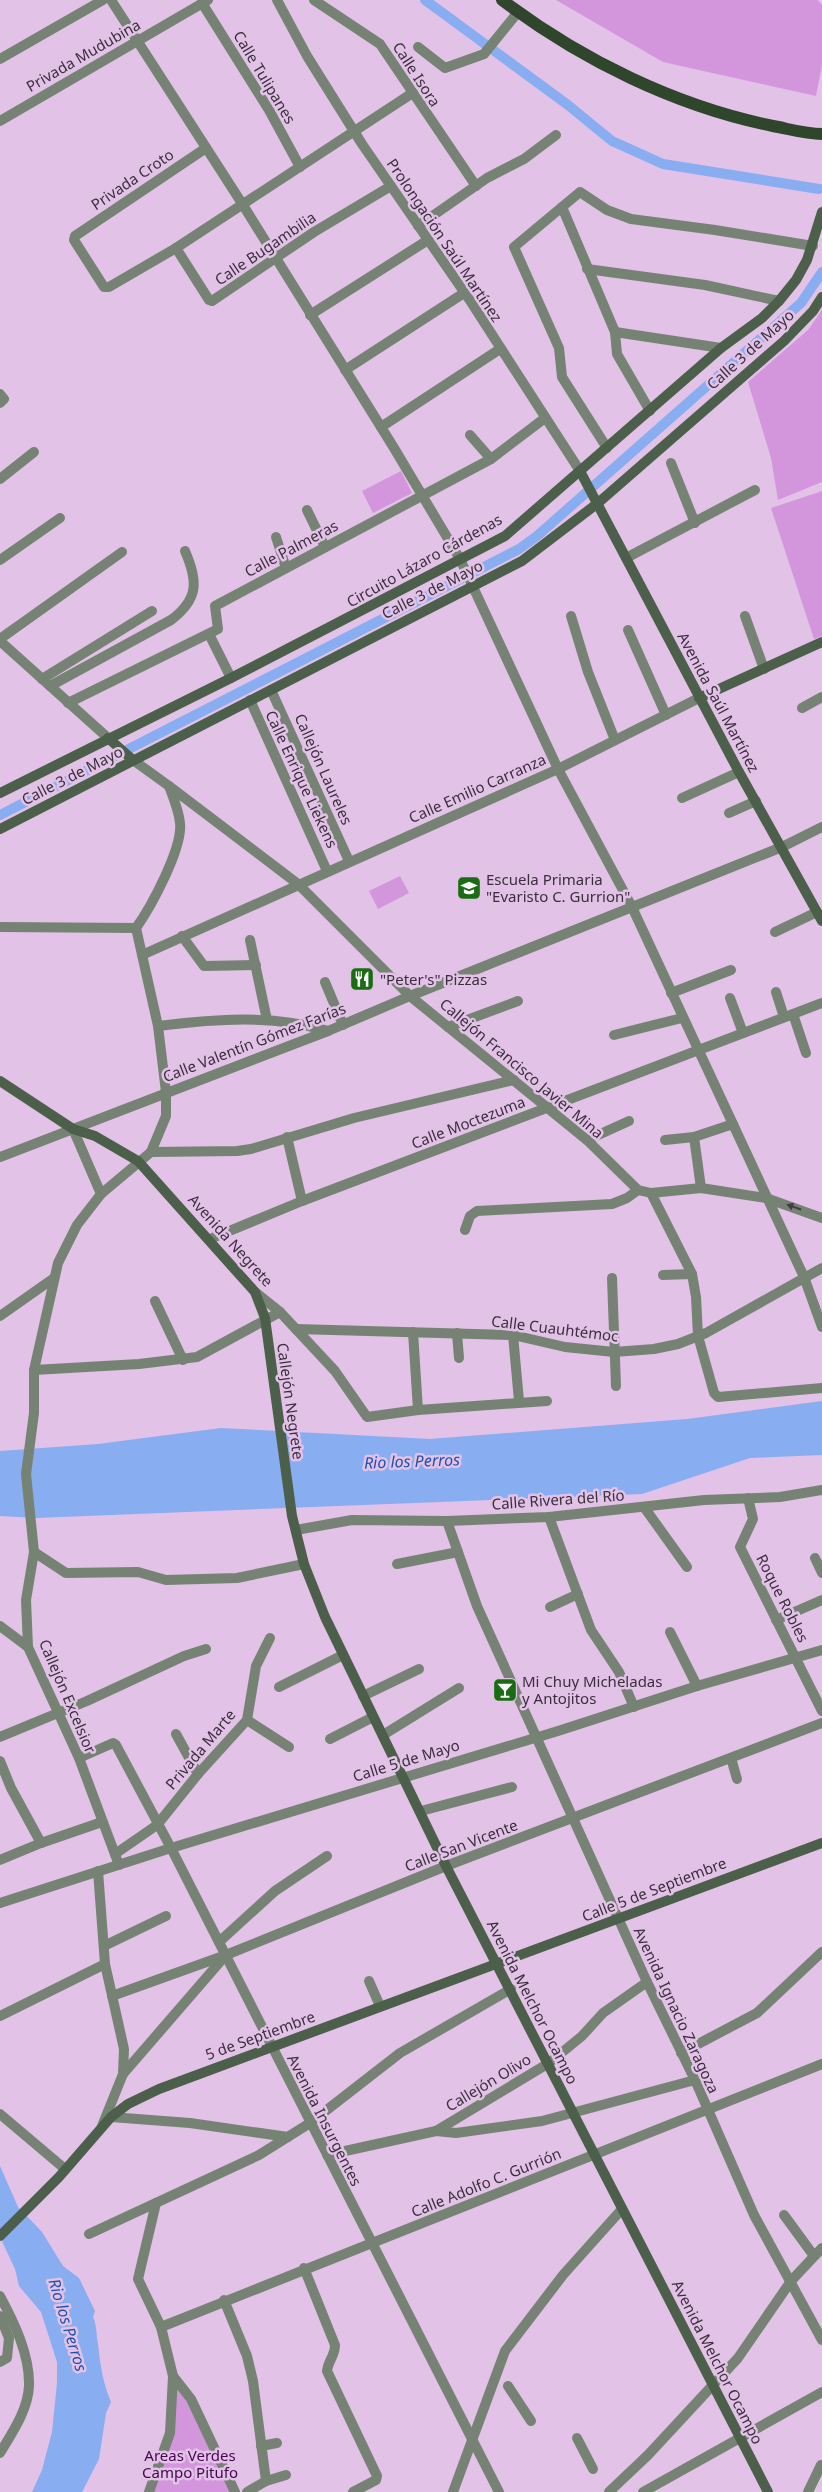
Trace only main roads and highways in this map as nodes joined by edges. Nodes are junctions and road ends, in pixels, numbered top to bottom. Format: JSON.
{"nodes":[{"id":1,"x":502,"y":0,"type":"edge"},
{"id":2,"x":819,"y":136,"type":"edge"},
{"id":3,"x":822,"y":212,"type":"edge"},
{"id":4,"x":822,"y":297,"type":"edge"},
{"id":5,"x":580,"y":471,"type":"junction"},
{"id":6,"x":595,"y":499,"type":"junction"},
{"id":7,"x":822,"y":642,"type":"edge"},
{"id":8,"x":700,"y":698,"type":"junction"},
{"id":9,"x":108,"y":738,"type":"junction"},
{"id":10,"x":130,"y":758,"type":"junction"},
{"id":11,"x":0,"y":793,"type":"edge"},
{"id":12,"x":0,"y":829,"type":"edge"},
{"id":13,"x":820,"y":917,"type":"edge"},
{"id":14,"x":0,"y":1081,"type":"edge"},
{"id":15,"x":255,"y":1292,"type":"joint"},
{"id":16,"x":292,"y":1516,"type":"joint"},
{"id":17,"x":822,"y":1843,"type":"edge"},
{"id":18,"x":498,"y":1963,"type":"junction"},
{"id":19,"x":0,"y":2236,"type":"edge"},
{"id":20,"x":768,"y":2492,"type":"edge"}],
"edges":[{"from":1,"to":2,"type":"main road"},
{"from":3,"to":5,"type":"main road","name":"Circuito Lázaro Cárdenas"},
{"from":4,"to":6,"type":"main road","name":"Calle 3 de Mayo"},
{"from":5,"to":6,"type":"main road","name":"Prolongación Saúl Martínez"},
{"from":5,"to":9,"type":"main road","name":"Circuito Lázaro Cárdenas"},
{"from":6,"to":8,"type":"main road","name":"Avenida Saúl Martínez"},
{"from":6,"to":10,"type":"main road","name":"Calle 3 de Mayo"},
{"from":7,"to":8,"type":"main road","name":"Calle Emilio Carranza"},
{"from":8,"to":13,"type":"main road","name":"Avenida Saúl Martínez"},
{"from":9,"to":10,"type":"main road"},
{"from":9,"to":11,"type":"main road","name":"Circuito Lázaro Cárdenas"},
{"from":10,"to":12,"type":"main road","name":"Calle 3 de Mayo"},
{"from":14,"to":15,"type":"main road","name":"Avenida Negrete"},
{"from":15,"to":16,"type":"main road","name":"Callejón Negrete"},
{"from":16,"to":18,"type":"main road","name":"Avenida Melchor Ocampo"},
{"from":17,"to":18,"type":"main road","name":"Calle 5 de Septiembre"},
{"from":18,"to":19,"type":"main road","name":"5 de Septiembre"},
{"from":18,"to":20,"type":"main road","name":"Avenida Melchor Ocampo"}]}
